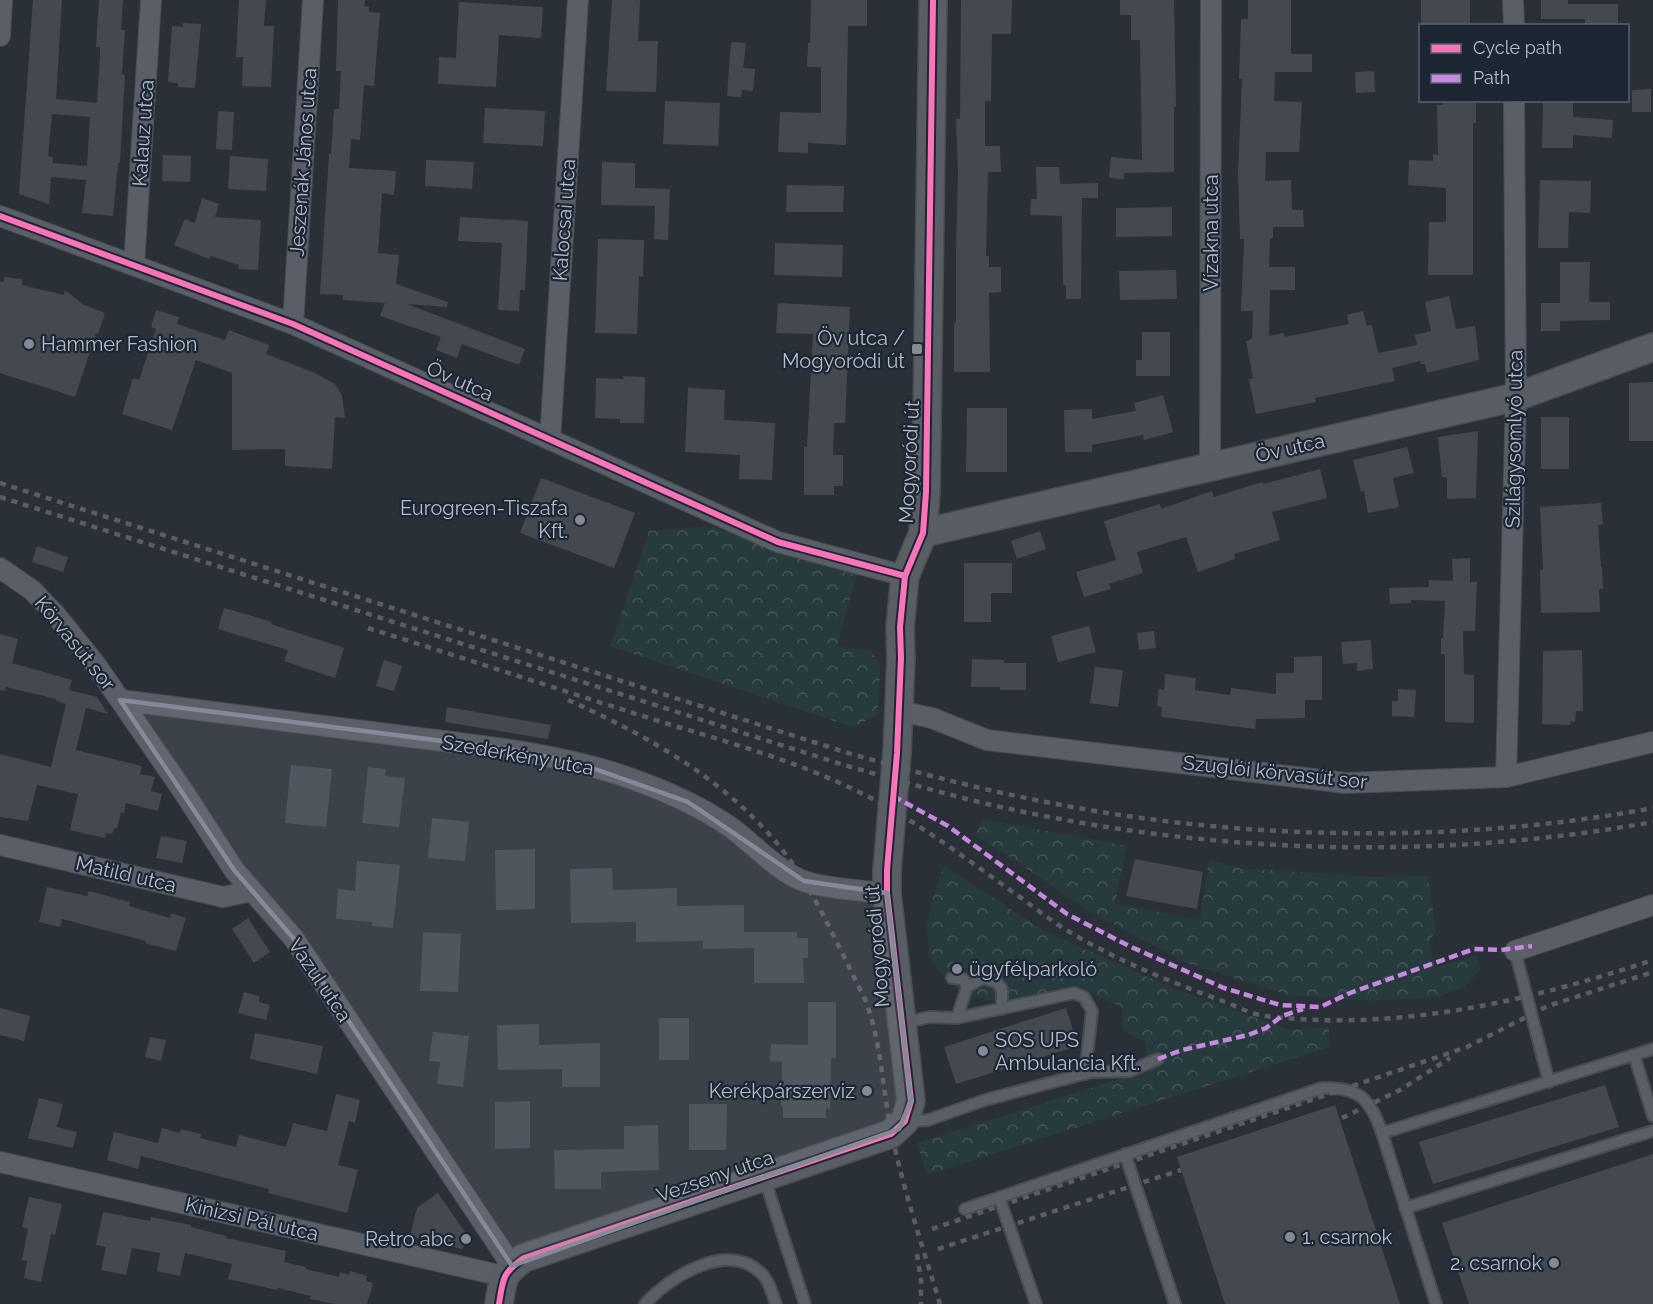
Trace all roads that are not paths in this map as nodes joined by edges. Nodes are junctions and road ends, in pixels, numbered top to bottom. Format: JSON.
{"nodes":[{"id":1,"x":2,"y":0,"type":"edge"},
{"id":2,"x":151,"y":0,"type":"edge"},
{"id":3,"x":313,"y":0,"type":"edge"},
{"id":4,"x":578,"y":0,"type":"edge"},
{"id":5,"x":933,"y":0,"type":"edge"},
{"id":6,"x":1212,"y":0,"type":"edge"},
{"id":7,"x":1513,"y":0,"type":"edge"},
{"id":8,"x":1514,"y":24,"type":"edge"},
{"id":9,"x":0,"y":36,"type":"edge"},
{"id":10,"x":1514,"y":102,"type":"edge"},
{"id":11,"x":0,"y":216,"type":"edge"},
{"id":12,"x":134,"y":265,"type":"junction"},
{"id":13,"x":293,"y":324,"type":"junction"},
{"id":14,"x":1653,"y":347,"type":"edge"},
{"id":15,"x":1516,"y":397,"type":"junction"},
{"id":16,"x":550,"y":440,"type":"junction"},
{"id":17,"x":1210,"y":466,"type":"junction"},
{"id":18,"x":923,"y":532,"type":"junction"},
{"id":19,"x":0,"y":567,"type":"edge"},
{"id":20,"x":905,"y":576,"type":"junction"},
{"id":21,"x":120,"y":700,"type":"junction"},
{"id":22,"x":899,"y":711,"type":"junction"},
{"id":23,"x":1653,"y":742,"type":"edge"},
{"id":24,"x":1506,"y":777,"type":"junction"},
{"id":25,"x":0,"y":845,"type":"edge"},
{"id":26,"x":252,"y":891,"type":"junction"},
{"id":27,"x":886,"y":893,"type":"junction"},
{"id":28,"x":1653,"y":905,"type":"edge"},
{"id":29,"x":1515,"y":951,"type":"joint"},
{"id":30,"x":952,"y":978,"type":"dead end"},
{"id":31,"x":967,"y":987,"type":"junction"},
{"id":32,"x":1002,"y":1010,"type":"junction"},
{"id":33,"x":957,"y":1018,"type":"junction"},
{"id":34,"x":901,"y":1023,"type":"junction"},
{"id":35,"x":1653,"y":1049,"type":"edge"},
{"id":36,"x":1634,"y":1055,"type":"junction"},
{"id":37,"x":1158,"y":1059,"type":"dead end"},
{"id":38,"x":1085,"y":1074,"type":"junction"},
{"id":39,"x":1549,"y":1082,"type":"junction"},
{"id":40,"x":1651,"y":1104,"type":"edge"},
{"id":41,"x":908,"y":1111,"type":"junction"},
{"id":42,"x":1653,"y":1116,"type":"edge"},
{"id":43,"x":1653,"y":1131,"type":"edge"},
{"id":44,"x":1382,"y":1133,"type":"junction"},
{"id":45,"x":1125,"y":1155,"type":"junction"},
{"id":46,"x":0,"y":1162,"type":"edge"},
{"id":47,"x":764,"y":1177,"type":"junction"},
{"id":48,"x":999,"y":1197,"type":"junction"},
{"id":49,"x":1405,"y":1208,"type":"junction"},
{"id":50,"x":965,"y":1209,"type":"dead end"},
{"id":51,"x":507,"y":1271,"type":"junction"},
{"id":52,"x":499,"y":1304,"type":"edge"},
{"id":53,"x":645,"y":1304,"type":"edge"},
{"id":54,"x":776,"y":1304,"type":"edge"},
{"id":55,"x":805,"y":1304,"type":"edge"},
{"id":56,"x":1036,"y":1304,"type":"edge"},
{"id":57,"x":1175,"y":1304,"type":"edge"},
{"id":58,"x":1436,"y":1304,"type":"edge"}],
"edges":[{"from":1,"to":9,"type":"street"},
{"from":2,"to":12,"type":"street","name":"Kalauz utca"},
{"from":3,"to":13,"type":"street","name":"Jeszenák János utca"},
{"from":4,"to":16,"type":"street","name":"Kalocsai utca"},
{"from":5,"to":18,"type":"street","name":"Mogyoródi út"},
{"from":6,"to":17,"type":"street","name":"Vízakna utca"},
{"from":7,"to":8,"type":"street"},
{"from":10,"to":15,"type":"street","name":"Szilágysomlyó utca"},
{"from":11,"to":12,"type":"street","name":"Öv utca"},
{"from":12,"to":13,"type":"street","name":"Öv utca"},
{"from":13,"to":16,"type":"street","name":"Öv utca"},
{"from":14,"to":15,"type":"street","name":"Öv utca"},
{"from":15,"to":17,"type":"street","name":"Öv utca"},
{"from":15,"to":24,"type":"street","name":"Szilágysomlyó utca"},
{"from":16,"to":20,"type":"street","name":"Öv utca"},
{"from":17,"to":18,"type":"street","name":"Öv utca"},
{"from":18,"to":20,"type":"street","name":"Mogyoródi út"},
{"from":19,"to":21,"type":"street","name":"Körvasút sor"},
{"from":20,"to":22,"type":"street","name":"Mogyoródi út"},
{"from":21,"to":26,"type":"street","name":"Vazul utca"},
{"from":21,"to":27,"type":"street","name":"Szederkény utca"},
{"from":22,"to":24,"type":"street","name":"Szuglói körvasút sor"},
{"from":22,"to":27,"type":"street","name":"Mogyoródi út"},
{"from":23,"to":24,"type":"street","name":"Szuglói körvasút sor"},
{"from":25,"to":26,"type":"street","name":"Matild utca"},
{"from":26,"to":51,"type":"street","name":"Vazul utca"},
{"from":27,"to":34,"type":"street","name":"Mogyoródi út"},
{"from":28,"to":29,"type":"street"},
{"from":29,"to":39,"type":"lane"},
{"from":30,"to":31,"type":"lane"},
{"from":31,"to":32,"type":"lane"},
{"from":31,"to":33,"type":"lane"},
{"from":32,"to":33,"type":"lane"},
{"from":32,"to":38,"type":"lane"},
{"from":33,"to":34,"type":"lane"},
{"from":34,"to":41,"type":"street","name":"Mogyoródi út"},
{"from":35,"to":36,"type":"lane"},
{"from":36,"to":39,"type":"lane"},
{"from":36,"to":40,"type":"lane"},
{"from":37,"to":38,"type":"lane"},
{"from":38,"to":41,"type":"lane"},
{"from":39,"to":44,"type":"lane"},
{"from":40,"to":42,"type":"lane"},
{"from":41,"to":47,"type":"street","name":"Vezseny utca"},
{"from":43,"to":49,"type":"lane"},
{"from":44,"to":45,"type":"lane"},
{"from":44,"to":49,"type":"lane"},
{"from":45,"to":48,"type":"lane"},
{"from":45,"to":57,"type":"lane"},
{"from":46,"to":51,"type":"street","name":"Kinizsi Pál utca"},
{"from":47,"to":51,"type":"street","name":"Vezseny utca"},
{"from":47,"to":55,"type":"lane"},
{"from":48,"to":50,"type":"lane"},
{"from":48,"to":56,"type":"lane"},
{"from":49,"to":58,"type":"lane"},
{"from":51,"to":52,"type":"street"},
{"from":53,"to":54,"type":"lane"}]}
